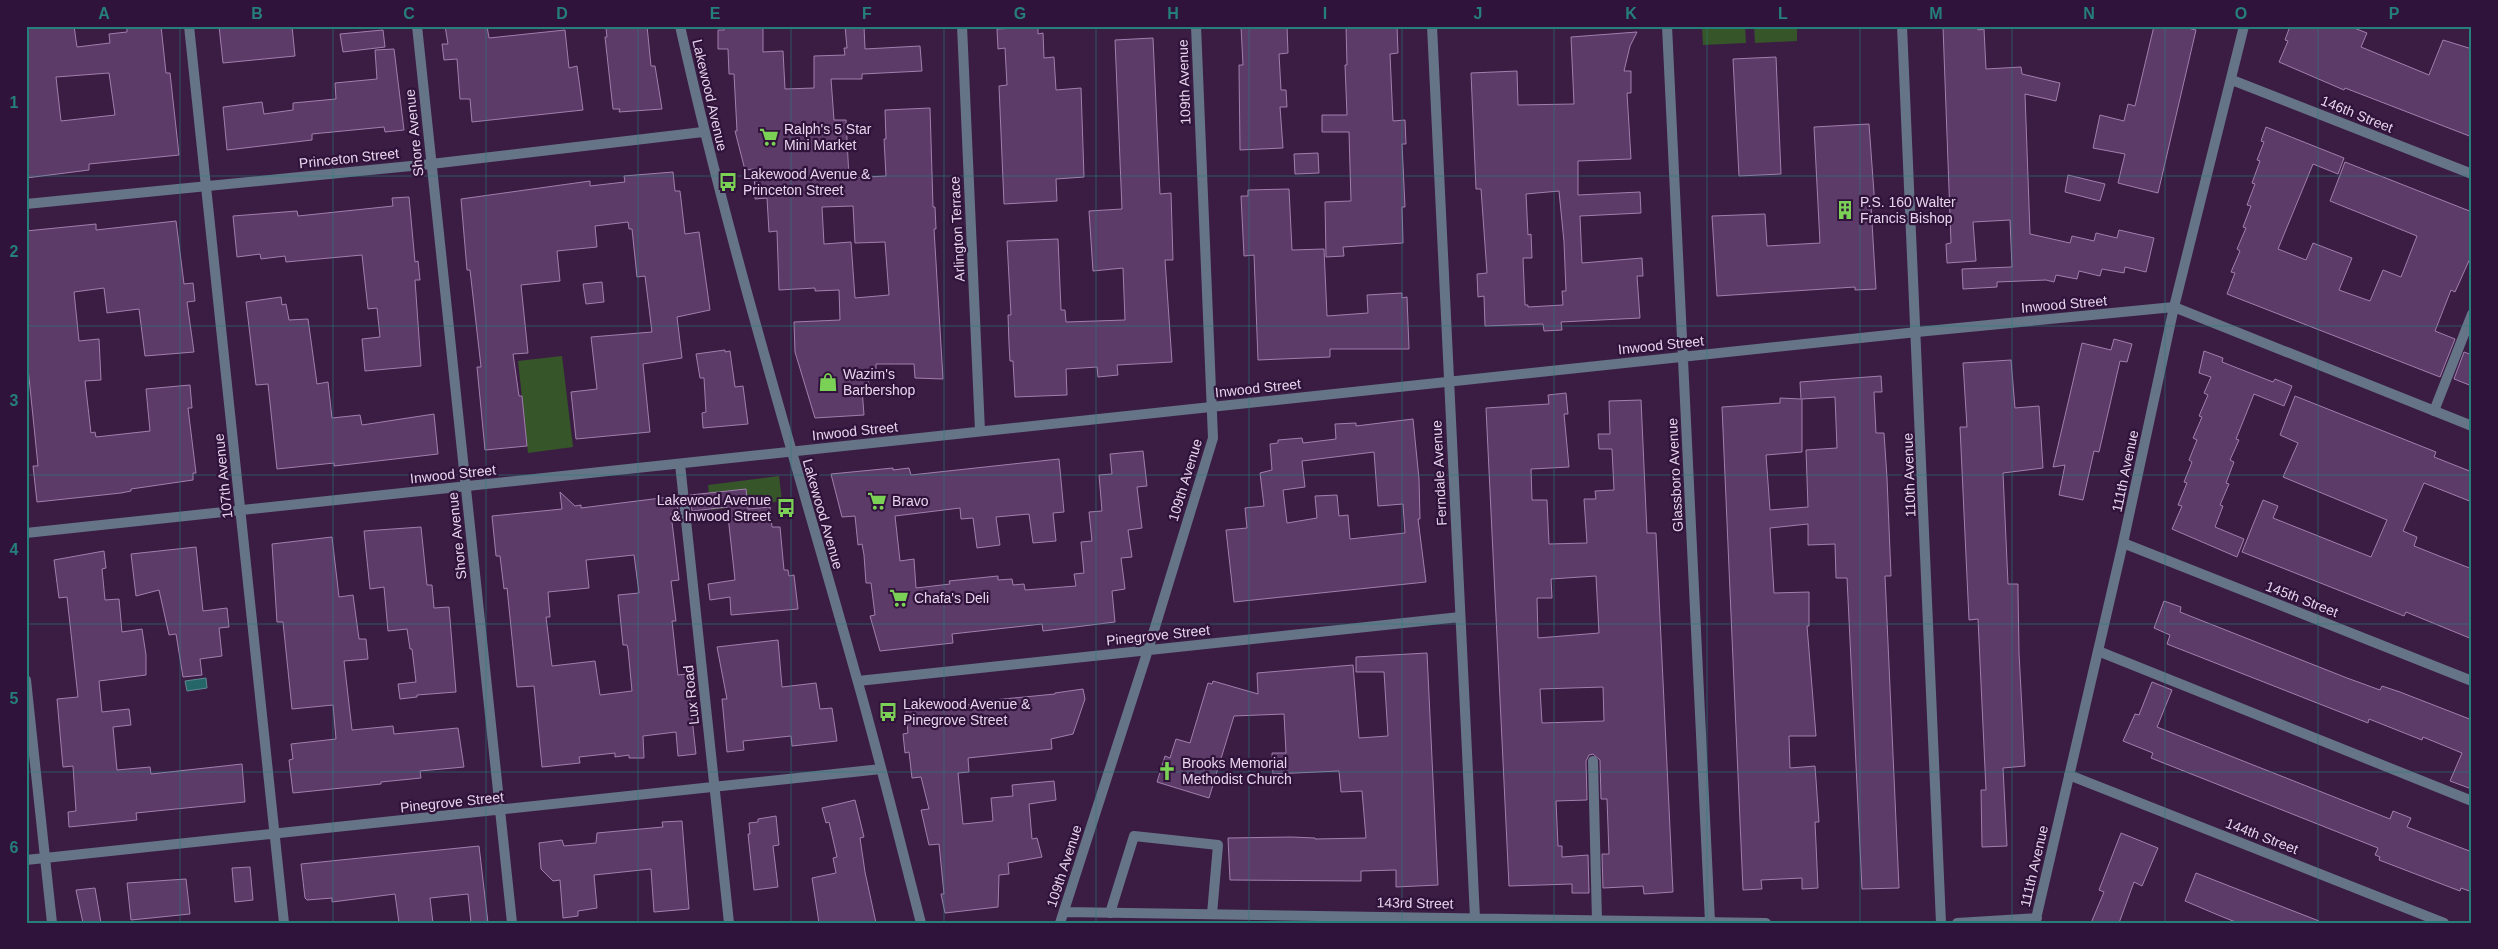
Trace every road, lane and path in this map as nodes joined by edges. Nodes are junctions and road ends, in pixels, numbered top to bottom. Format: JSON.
{"nodes":[{"id":1,"x":189,"y":26,"type":"edge"},
{"id":2,"x":417,"y":26,"type":"edge"},
{"id":3,"x":680,"y":26,"type":"edge"},
{"id":4,"x":962,"y":26,"type":"edge"},
{"id":5,"x":1196,"y":26,"type":"edge"},
{"id":6,"x":1432,"y":26,"type":"edge"},
{"id":7,"x":1666,"y":26,"type":"edge"},
{"id":8,"x":1902,"y":26,"type":"edge"},
{"id":9,"x":2244,"y":26,"type":"edge"},
{"id":10,"x":2232,"y":80,"type":"junction"},
{"id":11,"x":703,"y":132,"type":"junction"},
{"id":12,"x":431,"y":164,"type":"junction"},
{"id":13,"x":2472,"y":174,"type":"edge"},
{"id":14,"x":206,"y":186,"type":"junction"},
{"id":15,"x":26,"y":204,"type":"edge"},
{"id":16,"x":2174,"y":307,"type":"junction"},
{"id":17,"x":2472,"y":314,"type":"edge"},
{"id":18,"x":1917,"y":332,"type":"junction"},
{"id":19,"x":1683,"y":357,"type":"junction"},
{"id":20,"x":1449,"y":382,"type":"junction"},
{"id":21,"x":1212,"y":406,"type":"junction"},
{"id":22,"x":2434,"y":411,"type":"junction"},
{"id":23,"x":2472,"y":426,"type":"edge"},
{"id":24,"x":980,"y":431,"type":"junction"},
{"id":25,"x":790,"y":452,"type":"junction"},
{"id":26,"x":680,"y":464,"type":"junction"},
{"id":27,"x":466,"y":486,"type":"junction"},
{"id":28,"x":240,"y":510,"type":"junction"},
{"id":29,"x":26,"y":533,"type":"edge"},
{"id":30,"x":2123,"y":543,"type":"junction"},
{"id":31,"x":1460,"y":617,"type":"junction"},
{"id":32,"x":1148,"y":650,"type":"junction"},
{"id":33,"x":2098,"y":651,"type":"junction"},
{"id":34,"x":26,"y":680,"type":"edge"},
{"id":35,"x":858,"y":681,"type":"junction"},
{"id":36,"x":2472,"y":681,"type":"edge"},
{"id":37,"x":1593,"y":761,"type":"dead end"},
{"id":38,"x":881,"y":769,"type":"junction"},
{"id":39,"x":2069,"y":776,"type":"junction"},
{"id":40,"x":715,"y":787,"type":"junction"},
{"id":41,"x":2472,"y":801,"type":"edge"},
{"id":42,"x":500,"y":810,"type":"junction"},
{"id":43,"x":275,"y":834,"type":"junction"},
{"id":44,"x":45,"y":858,"type":"junction"},
{"id":45,"x":26,"y":860,"type":"edge"},
{"id":46,"x":1065,"y":912,"type":"junction"},
{"id":47,"x":1110,"y":913,"type":"junction"},
{"id":48,"x":1212,"y":914,"type":"junction"},
{"id":49,"x":1475,"y":918,"type":"junction"},
{"id":50,"x":1597,"y":920,"type":"junction"},
{"id":51,"x":2036,"y":920,"type":"edge"},
{"id":52,"x":1710,"y":922,"type":"edge"},
{"id":53,"x":52,"y":923,"type":"edge"},
{"id":54,"x":284,"y":923,"type":"edge"},
{"id":55,"x":512,"y":923,"type":"edge"},
{"id":56,"x":730,"y":923,"type":"edge"},
{"id":57,"x":921,"y":923,"type":"edge"},
{"id":58,"x":1060,"y":923,"type":"edge"},
{"id":59,"x":1766,"y":923,"type":"edge"},
{"id":60,"x":1941,"y":923,"type":"edge"},
{"id":61,"x":1957,"y":923,"type":"edge"},
{"id":62,"x":2444,"y":923,"type":"edge"}],
"edges":[{"from":1,"to":14,"type":"street","name":"107th Avenue"},
{"from":2,"to":12,"type":"street","name":"Shore Avenue"},
{"from":3,"to":11,"type":"street","name":"Lakewood Avenue"},
{"from":4,"to":24,"type":"street","name":"Arlington Terrace"},
{"from":5,"to":21,"type":"street","name":"109th Avenue"},
{"from":6,"to":20,"type":"street","name":"Ferndale Avenue"},
{"from":7,"to":19,"type":"street","name":"Glassboro Avenue"},
{"from":8,"to":18,"type":"street","name":"110th Avenue"},
{"from":9,"to":10,"type":"street","name":"111th Avenue"},
{"from":10,"to":13,"type":"street","name":"146th Street"},
{"from":10,"to":16,"type":"street","name":"111th Avenue"},
{"from":11,"to":12,"type":"street","name":"Princeton Street"},
{"from":11,"to":25,"type":"street","name":"Lakewood Avenue"},
{"from":12,"to":14,"type":"street","name":"Princeton Street"},
{"from":12,"to":27,"type":"street","name":"Shore Avenue"},
{"from":14,"to":15,"type":"street","name":"Princeton Street"},
{"from":14,"to":28,"type":"street","name":"107th Avenue"},
{"from":16,"to":18,"type":"street","name":"Inwood Street"},
{"from":16,"to":22,"type":"street","name":"Inwood Street"},
{"from":16,"to":30,"type":"street","name":"111th Avenue"},
{"from":17,"to":22,"type":"street"},
{"from":18,"to":19,"type":"street","name":"Inwood Street"},
{"from":18,"to":60,"type":"street","name":"110th Avenue"},
{"from":19,"to":20,"type":"street","name":"Inwood Street"},
{"from":19,"to":52,"type":"street","name":"Glassboro Avenue"},
{"from":20,"to":21,"type":"street","name":"Inwood Street"},
{"from":20,"to":31,"type":"street","name":"Ferndale Avenue"},
{"from":21,"to":24,"type":"street","name":"Inwood Street"},
{"from":21,"to":32,"type":"street","name":"109th Avenue"},
{"from":22,"to":23,"type":"street","name":"Inwood Street"},
{"from":24,"to":25,"type":"street","name":"Inwood Street"},
{"from":25,"to":26,"type":"street","name":"Inwood Street"},
{"from":25,"to":35,"type":"street","name":"Lakewood Avenue"},
{"from":26,"to":27,"type":"street","name":"Inwood Street"},
{"from":26,"to":40,"type":"street","name":"Lux Road"},
{"from":27,"to":28,"type":"street","name":"Inwood Street"},
{"from":27,"to":42,"type":"street","name":"Shore Avenue"},
{"from":28,"to":29,"type":"street","name":"Inwood Street"},
{"from":28,"to":43,"type":"street","name":"107th Avenue"},
{"from":30,"to":33,"type":"street","name":"111th Avenue"},
{"from":30,"to":36,"type":"street","name":"145th Street"},
{"from":31,"to":32,"type":"street","name":"Pinegrove Street"},
{"from":31,"to":49,"type":"street","name":"Ferndale Avenue"},
{"from":32,"to":35,"type":"street","name":"Pinegrove Street"},
{"from":32,"to":46,"type":"street","name":"109th Avenue"},
{"from":33,"to":39,"type":"street","name":"111th Avenue"},
{"from":33,"to":41,"type":"street"},
{"from":34,"to":44,"type":"street"},
{"from":35,"to":38,"type":"street","name":"Lakewood Avenue"},
{"from":37,"to":50,"type":"street"},
{"from":38,"to":40,"type":"street","name":"Pinegrove Street"},
{"from":38,"to":57,"type":"street","name":"Lakewood Avenue"},
{"from":39,"to":51,"type":"street","name":"111th Avenue"},
{"from":39,"to":62,"type":"street","name":"144th Street"},
{"from":40,"to":42,"type":"street","name":"Pinegrove Street"},
{"from":40,"to":56,"type":"street","name":"Lux Road"},
{"from":42,"to":43,"type":"street","name":"Pinegrove Street"},
{"from":42,"to":55,"type":"street","name":"Shore Avenue"},
{"from":43,"to":44,"type":"street","name":"Pinegrove Street"},
{"from":43,"to":54,"type":"street","name":"107th Avenue"},
{"from":44,"to":45,"type":"street","name":"Pinegrove Street"},
{"from":44,"to":53,"type":"street"},
{"from":46,"to":47,"type":"street","name":"143rd Street"},
{"from":46,"to":58,"type":"street","name":"109th Avenue"},
{"from":47,"to":48,"type":"street","name":"143rd Street"},
{"from":47,"to":48,"type":"street"},
{"from":48,"to":49,"type":"street","name":"143rd Street"},
{"from":49,"to":50,"type":"street","name":"143rd Street"},
{"from":50,"to":52,"type":"street","name":"143rd Street"},
{"from":51,"to":61,"type":"street"},
{"from":52,"to":59,"type":"street","name":"143rd Street"}]}
